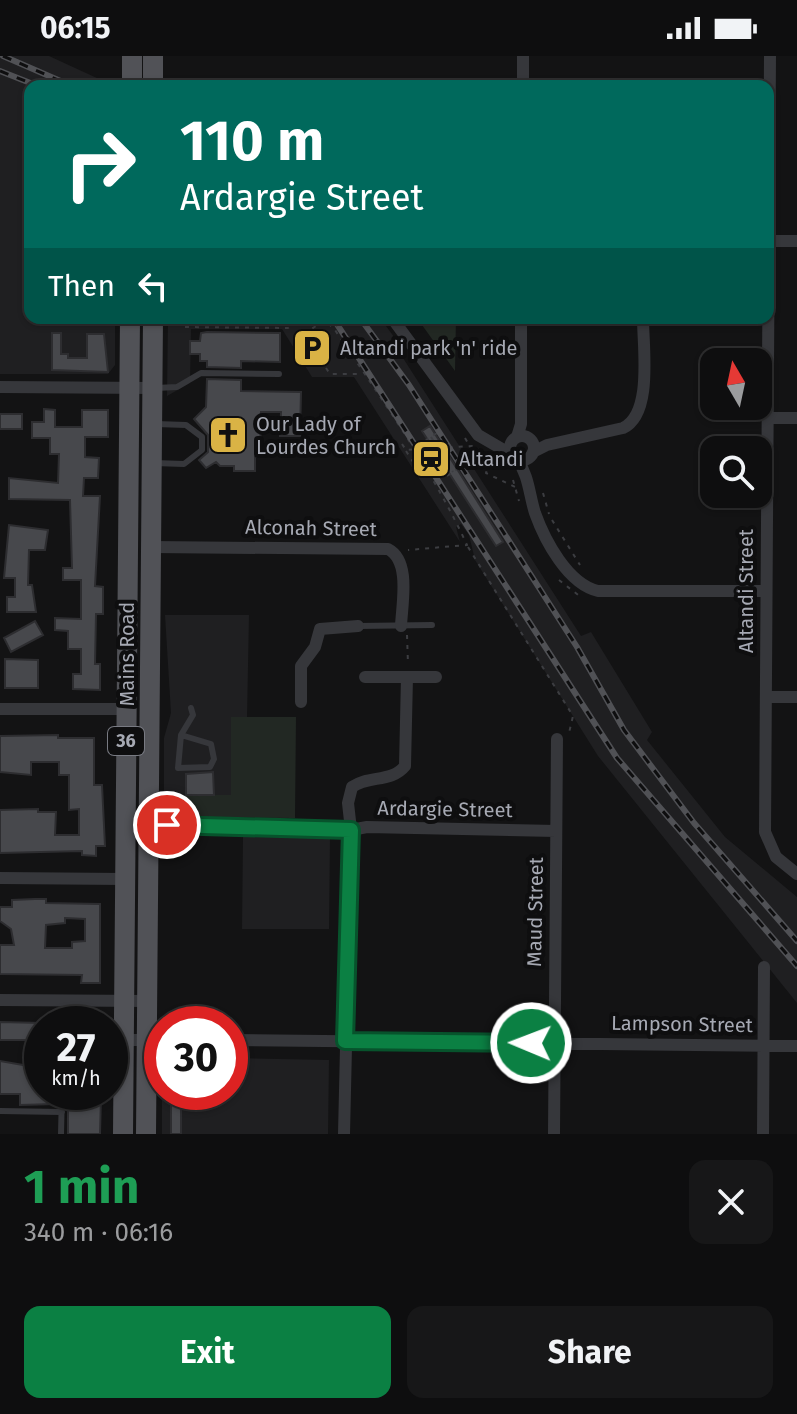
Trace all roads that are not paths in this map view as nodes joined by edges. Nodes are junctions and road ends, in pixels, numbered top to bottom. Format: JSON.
{"nodes":[{"id":1,"x":132,"y":56,"type":"edge"},
{"id":2,"x":153,"y":56,"type":"edge"},
{"id":3,"x":523,"y":56,"type":"edge"},
{"id":4,"x":770,"y":56,"type":"edge"},
{"id":5,"x":132,"y":80,"type":"edge"},
{"id":6,"x":153,"y":80,"type":"edge"},
{"id":7,"x":523,"y":80,"type":"edge"},
{"id":8,"x":770,"y":80,"type":"edge"},
{"id":9,"x":774,"y":241,"type":"edge"},
{"id":10,"x":797,"y":241,"type":"edge"},
{"id":11,"x":130,"y":324,"type":"edge"},
{"id":12,"x":153,"y":324,"type":"edge"},
{"id":13,"x":396,"y":324,"type":"edge"},
{"id":14,"x":521,"y":324,"type":"edge"},
{"id":15,"x":643,"y":324,"type":"edge"},
{"id":16,"x":769,"y":324,"type":"edge"},
{"id":17,"x":768,"y":348,"type":"edge"},
{"id":18,"x":279,"y":374,"type":"dead end"},
{"id":19,"x":0,"y":387,"type":"edge"},
{"id":20,"x":129,"y":388,"type":"junction"},
{"id":21,"x":153,"y":388,"type":"junction"},
{"id":22,"x":772,"y":418,"type":"edge"},
{"id":23,"x":797,"y":418,"type":"edge"},
{"id":24,"x":768,"y":420,"type":"edge"},
{"id":25,"x":152,"y":424,"type":"junction"},
{"id":26,"x":520,"y":445,"type":"junction"},
{"id":27,"x":152,"y":463,"type":"junction"},
{"id":28,"x":151,"y":547,"type":"junction"},
{"id":29,"x":766,"y":591,"type":"junction"},
{"id":30,"x":432,"y":625,"type":"dead end"},
{"id":31,"x":358,"y":626,"type":"joint"},
{"id":32,"x":401,"y":626,"type":"junction"},
{"id":33,"x":365,"y":677,"type":"dead end"},
{"id":34,"x":407,"y":677,"type":"junction"},
{"id":35,"x":436,"y":677,"type":"dead end"},
{"id":36,"x":766,"y":697,"type":"junction"},
{"id":37,"x":797,"y":697,"type":"edge"},
{"id":38,"x":301,"y":702,"type":"dead end"},
{"id":39,"x":191,"y":708,"type":"dead end"},
{"id":40,"x":0,"y":709,"type":"edge"},
{"id":41,"x":127,"y":709,"type":"junction"},
{"id":42,"x":181,"y":735,"type":"junction"},
{"id":43,"x":557,"y":739,"type":"road end"},
{"id":44,"x":148,"y":825,"type":"junction"},
{"id":45,"x":351,"y":830,"type":"junction"},
{"id":46,"x":556,"y":831,"type":"junction"},
{"id":47,"x":797,"y":874,"type":"edge"},
{"id":48,"x":0,"y":878,"type":"edge"},
{"id":49,"x":125,"y":879,"type":"junction"},
{"id":50,"x":764,"y":967,"type":"dead end"},
{"id":51,"x":0,"y":1000,"type":"edge"},
{"id":52,"x":124,"y":1001,"type":"junction"},
{"id":53,"x":147,"y":1001,"type":"junction"},
{"id":54,"x":124,"y":1006,"type":"edge"},
{"id":55,"x":148,"y":1006,"type":"edge"},
{"id":56,"x":248,"y":1040,"type":"edge"},
{"id":57,"x":345,"y":1041,"type":"junction"},
{"id":58,"x":554,"y":1043,"type":"junction"},
{"id":59,"x":764,"y":1046,"type":"junction"},
{"id":60,"x":797,"y":1046,"type":"edge"},
{"id":61,"x":123,"y":1110,"type":"edge"},
{"id":62,"x":148,"y":1110,"type":"edge"},
{"id":63,"x":0,"y":1111,"type":"edge"},
{"id":64,"x":62,"y":1112,"type":"joint"},
{"id":65,"x":61,"y":1134,"type":"edge"},
{"id":66,"x":123,"y":1134,"type":"edge"},
{"id":67,"x":146,"y":1134,"type":"edge"},
{"id":68,"x":344,"y":1134,"type":"edge"},
{"id":69,"x":554,"y":1134,"type":"edge"},
{"id":70,"x":763,"y":1134,"type":"edge"}],
"edges":[{"from":1,"to":5,"type":"main road"},
{"from":2,"to":6,"type":"main road"},
{"from":3,"to":7,"type":"street"},
{"from":4,"to":8,"type":"street","name":"Altandi Street"},
{"from":9,"to":10,"type":"street"},
{"from":11,"to":20,"type":"main road","name":"Mains Road","number":"36"},
{"from":12,"to":21,"type":"main road","name":"Mains Road","number":"36"},
{"from":13,"to":26,"type":"street"},
{"from":14,"to":26,"type":"street"},
{"from":15,"to":26,"type":"street"},
{"from":16,"to":17,"type":"street","name":"Altandi Street"},
{"from":18,"to":21,"type":"lane"},
{"from":19,"to":20,"type":"street"},
{"from":20,"to":21,"type":"street"},
{"from":20,"to":41,"type":"main road","name":"Mains Road","number":"36"},
{"from":21,"to":25,"type":"main road","name":"Mains Road","number":"36"},
{"from":22,"to":23,"type":"street"},
{"from":24,"to":29,"type":"street","name":"Altandi Street"},
{"from":25,"to":27,"type":"main road","name":"Mains Road","number":"36"},
{"from":25,"to":27,"type":"lane"},
{"from":26,"to":29,"type":"street"},
{"from":27,"to":28,"type":"main road","name":"Mains Road","number":"36"},
{"from":28,"to":32,"type":"street","name":"Alconah Street"},
{"from":28,"to":44,"type":"main road","name":"Mains Road","number":"36"},
{"from":29,"to":36,"type":"street","name":"Altandi Street"},
{"from":30,"to":32,"type":"lane"},
{"from":31,"to":32,"type":"lane"},
{"from":31,"to":38,"type":"street"},
{"from":33,"to":34,"type":"street"},
{"from":34,"to":35,"type":"street"},
{"from":34,"to":45,"type":"street"},
{"from":36,"to":37,"type":"street"},
{"from":36,"to":47,"type":"street","name":"Altandi Street"},
{"from":39,"to":42,"type":"lane"},
{"from":40,"to":41,"type":"street"},
{"from":41,"to":49,"type":"main road","name":"Mains Road","number":"36"},
{"from":42,"to":42,"type":"lane"},
{"from":43,"to":46,"type":"street","name":"Maud Street"},
{"from":44,"to":45,"type":"lane"},
{"from":44,"to":53,"type":"main road","name":"Mains Road","number":"36"},
{"from":45,"to":46,"type":"street","name":"Ardargie Street"},
{"from":45,"to":57,"type":"street","name":"Ardargie Street"},
{"from":46,"to":58,"type":"street","name":"Maud Street"},
{"from":48,"to":49,"type":"street"},
{"from":49,"to":52,"type":"main road","name":"Mains Road","number":"36"},
{"from":50,"to":59,"type":"street"},
{"from":51,"to":52,"type":"street"},
{"from":52,"to":53,"type":"street"},
{"from":52,"to":54,"type":"main road","name":"Mains Road","number":"36"},
{"from":53,"to":55,"type":"main road","name":"Mains Road","number":"36"},
{"from":56,"to":57,"type":"street","name":"Lampson Street"},
{"from":57,"to":58,"type":"street","name":"Lampson Street"},
{"from":57,"to":68,"type":"street","name":"Ardargie Street"},
{"from":58,"to":59,"type":"street","name":"Lampson Street"},
{"from":58,"to":69,"type":"street","name":"Maud Street"},
{"from":59,"to":60,"type":"street","name":"Lampson Street"},
{"from":59,"to":70,"type":"street"},
{"from":61,"to":66,"type":"main road","name":"Mains Road","number":"36"},
{"from":62,"to":67,"type":"main road","name":"Mains Road","number":"36"},
{"from":63,"to":64,"type":"lane"},
{"from":64,"to":65,"type":"lane"}]}
